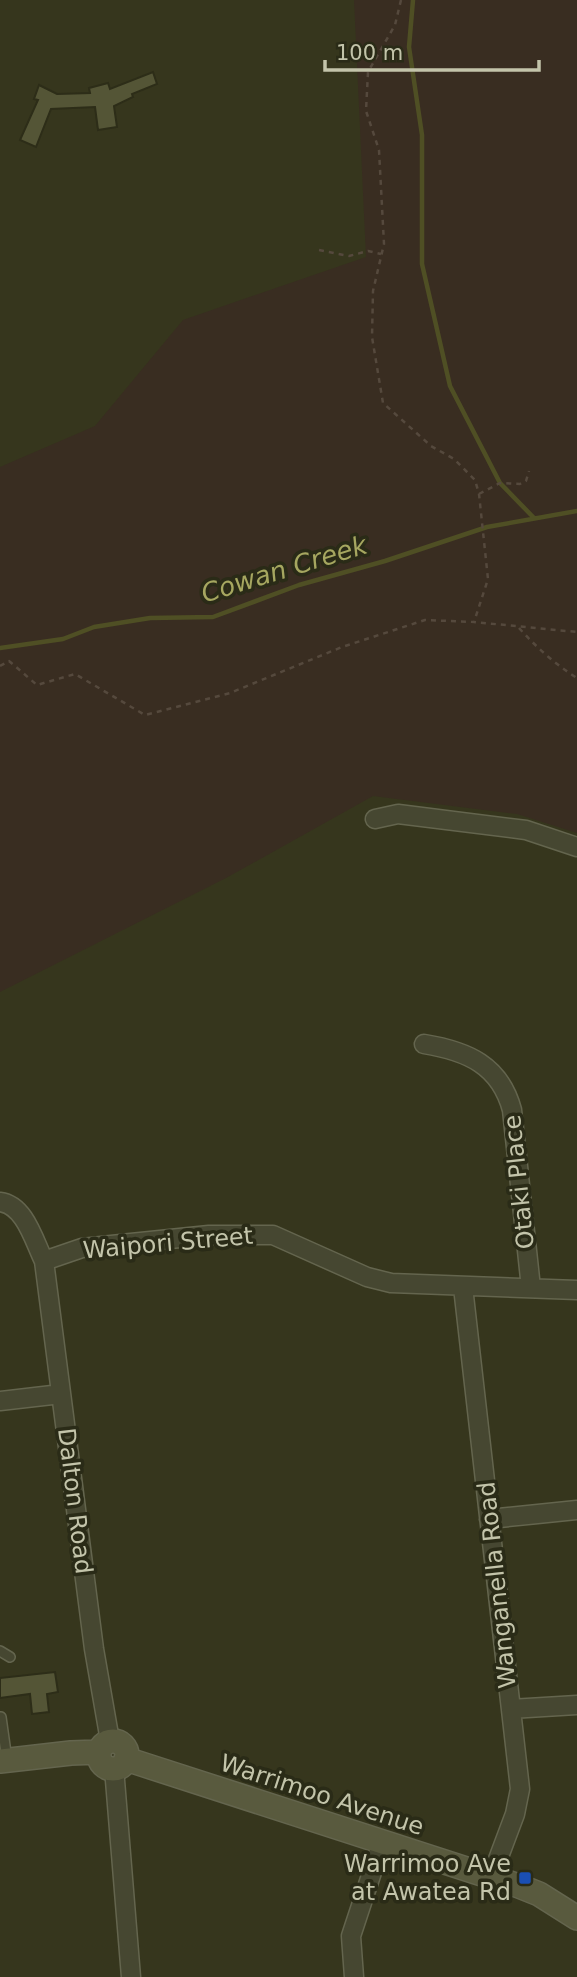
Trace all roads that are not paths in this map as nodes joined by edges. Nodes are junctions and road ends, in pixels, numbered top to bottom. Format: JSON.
{"nodes":[{"id":1,"x":375,"y":819,"type":"dead end"},
{"id":2,"x":577,"y":847,"type":"edge"},
{"id":3,"x":424,"y":1044,"type":"dead end"},
{"id":4,"x":0,"y":1202,"type":"edge"},
{"id":5,"x":44,"y":1261,"type":"junction"},
{"id":6,"x":463,"y":1287,"type":"junction"},
{"id":7,"x":531,"y":1288,"type":"junction"},
{"id":8,"x":577,"y":1290,"type":"edge"},
{"id":9,"x":61,"y":1394,"type":"junction"},
{"id":10,"x":0,"y":1401,"type":"edge"},
{"id":11,"x":577,"y":1510,"type":"edge"},
{"id":12,"x":489,"y":1520,"type":"junction"},
{"id":13,"x":0,"y":1651,"type":"edge"},
{"id":14,"x":10,"y":1657,"type":"dead end"},
{"id":15,"x":577,"y":1705,"type":"edge"},
{"id":16,"x":511,"y":1709,"type":"junction"},
{"id":17,"x":1,"y":1717,"type":"edge"},
{"id":18,"x":112,"y":1755,"type":"junction"},
{"id":19,"x":3,"y":1760,"type":"edge"},
{"id":20,"x":382,"y":1842,"type":"junction"},
{"id":21,"x":491,"y":1878,"type":"junction"},
{"id":22,"x":573,"y":1909,"type":"edge"},
{"id":23,"x":131,"y":1977,"type":"edge"},
{"id":24,"x":354,"y":1977,"type":"edge"}],
"edges":[{"from":1,"to":2,"type":"street"},
{"from":3,"to":7,"type":"street","name":"Otaki Place"},
{"from":4,"to":5,"type":"street","name":"Dalton Road"},
{"from":5,"to":6,"type":"street","name":"Waipori Street"},
{"from":5,"to":9,"type":"street","name":"Dalton Road"},
{"from":6,"to":7,"type":"street","name":"Waipori Street"},
{"from":6,"to":12,"type":"street","name":"Wanganella Road"},
{"from":7,"to":8,"type":"street","name":"Waipori Street"},
{"from":9,"to":10,"type":"street"},
{"from":9,"to":18,"type":"street","name":"Dalton Road"},
{"from":11,"to":12,"type":"street"},
{"from":12,"to":16,"type":"street","name":"Wanganella Road"},
{"from":13,"to":14,"type":"lane"},
{"from":15,"to":16,"type":"street"},
{"from":16,"to":21,"type":"street","name":"Wanganella Road"},
{"from":17,"to":19,"type":"lane"},
{"from":18,"to":19,"type":"street","name":"Warrimoo Avenue"},
{"from":18,"to":20,"type":"street","name":"Warrimoo Avenue"},
{"from":18,"to":23,"type":"street","name":"Dalton Road"},
{"from":20,"to":21,"type":"street","name":"Warrimoo Avenue"},
{"from":20,"to":24,"type":"street"},
{"from":21,"to":22,"type":"street","name":"Warrimoo Avenue"}]}
